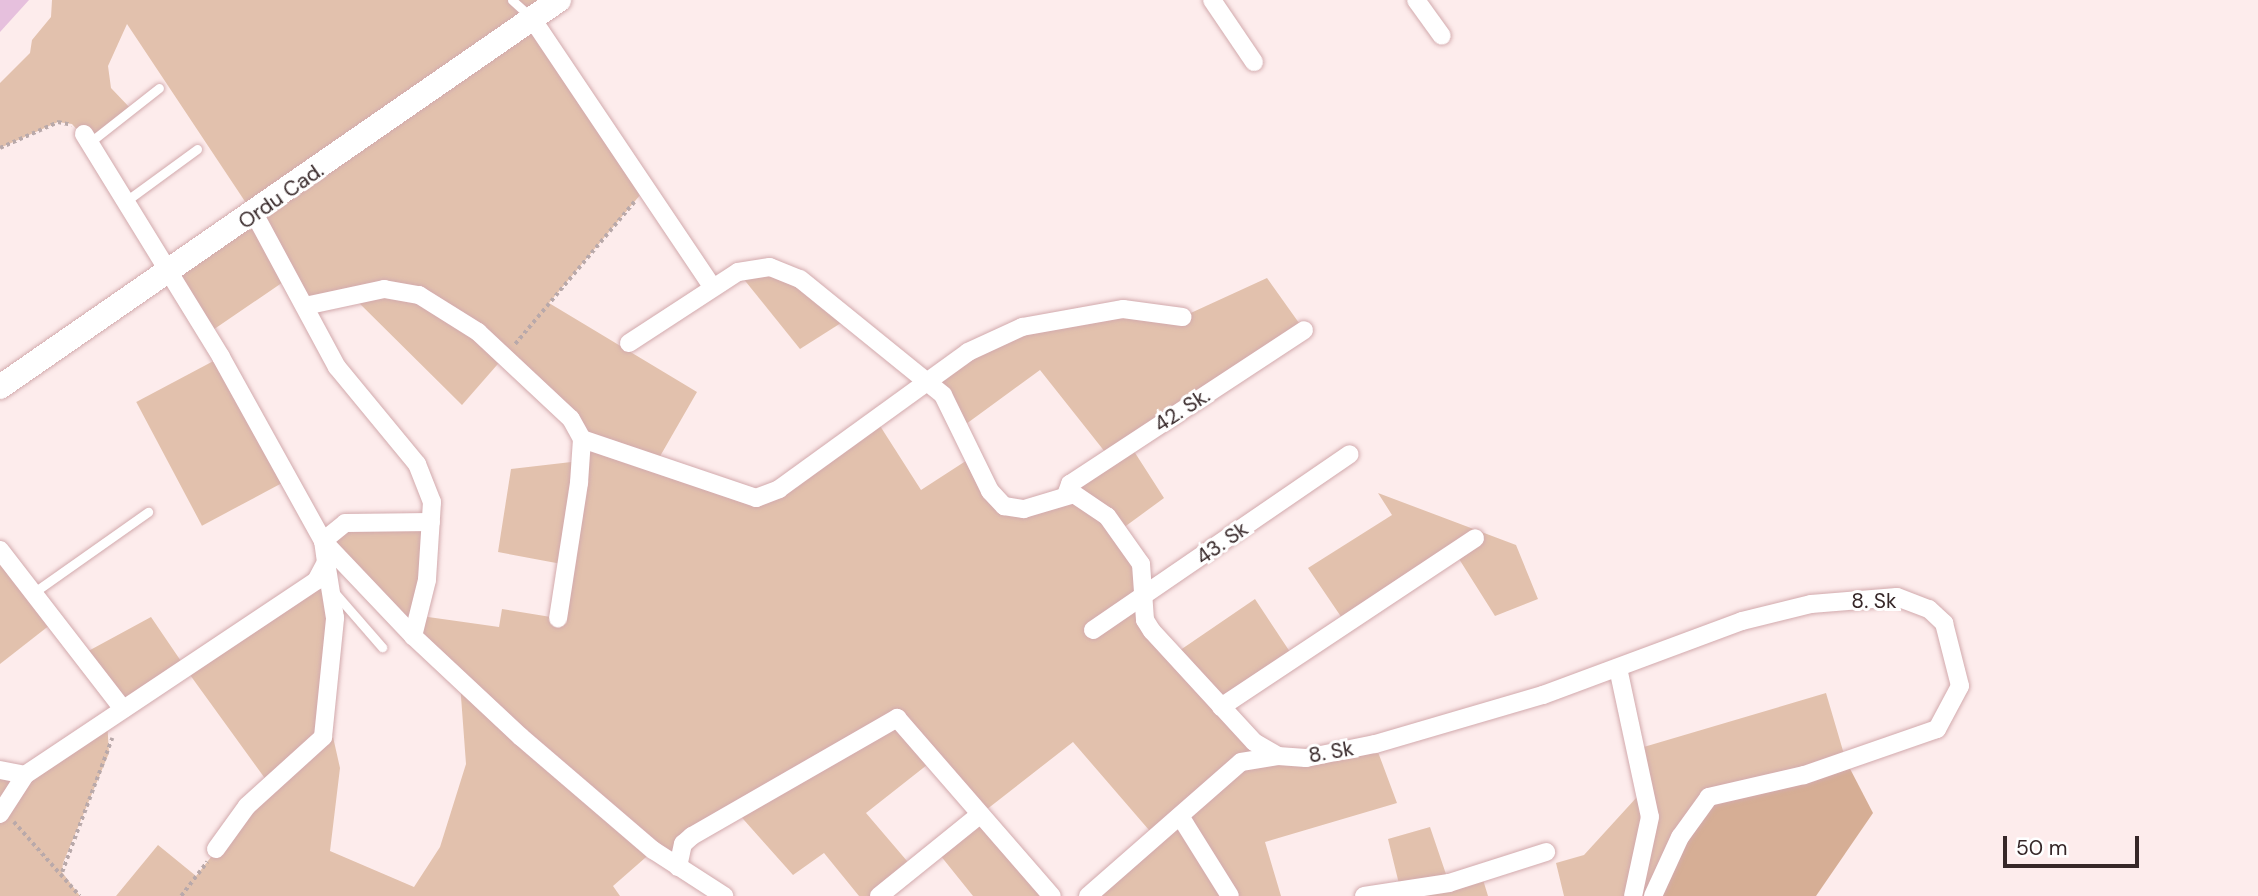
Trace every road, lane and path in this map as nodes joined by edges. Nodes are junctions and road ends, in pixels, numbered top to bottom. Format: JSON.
{"nodes":[{"id":1,"x":512,"y":0,"type":"edge"},
{"id":2,"x":559,"y":0,"type":"edge"},
{"id":3,"x":1212,"y":0,"type":"edge"},
{"id":4,"x":1416,"y":0,"type":"edge"},
{"id":5,"x":531,"y":18,"type":"junction"},
{"id":6,"x":1442,"y":36,"type":"dead end"},
{"id":7,"x":1254,"y":62,"type":"dead end"},
{"id":8,"x":159,"y":88,"type":"dead end"},
{"id":9,"x":87,"y":139,"type":"junction"},
{"id":10,"x":0,"y":148,"type":"edge"},
{"id":11,"x":197,"y":149,"type":"dead end"},
{"id":12,"x":646,"y":188,"type":"junction"},
{"id":13,"x":126,"y":201,"type":"junction"},
{"id":14,"x":255,"y":215,"type":"junction"},
{"id":15,"x":171,"y":273,"type":"junction"},
{"id":16,"x":712,"y":286,"type":"junction"},
{"id":17,"x":305,"y":306,"type":"junction"},
{"id":18,"x":1182,"y":317,"type":"dead end"},
{"id":19,"x":1304,"y":330,"type":"dead end"},
{"id":20,"x":629,"y":343,"type":"dead end"},
{"id":21,"x":504,"y":356,"type":"junction"},
{"id":22,"x":926,"y":380,"type":"junction"},
{"id":23,"x":0,"y":387,"type":"edge"},
{"id":24,"x":582,"y":439,"type":"junction"},
{"id":25,"x":1350,"y":454,"type":"dead end"},
{"id":26,"x":1066,"y":495,"type":"junction"},
{"id":27,"x":148,"y":512,"type":"dead end"},
{"id":28,"x":431,"y":522,"type":"junction"},
{"id":29,"x":1475,"y":538,"type":"dead end"},
{"id":30,"x":323,"y":541,"type":"junction"},
{"id":31,"x":0,"y":550,"type":"edge"},
{"id":32,"x":326,"y":562,"type":"junction"},
{"id":33,"x":333,"y":591,"type":"junction"},
{"id":34,"x":33,"y":593,"type":"junction"},
{"id":35,"x":1144,"y":596,"type":"junction"},
{"id":36,"x":558,"y":618,"type":"dead end"},
{"id":37,"x":1093,"y":630,"type":"dead end"},
{"id":38,"x":413,"y":636,"type":"junction"},
{"id":39,"x":382,"y":647,"type":"dead end"},
{"id":40,"x":1618,"y":668,"type":"junction"},
{"id":41,"x":1221,"y":707,"type":"junction"},
{"id":42,"x":123,"y":709,"type":"junction"},
{"id":43,"x":107,"y":720,"type":"junction"},
{"id":44,"x":1278,"y":756,"type":"junction"},
{"id":45,"x":0,"y":770,"type":"edge"},
{"id":46,"x":25,"y":775,"type":"junction"},
{"id":47,"x":1,"y":813,"type":"edge"},
{"id":48,"x":1180,"y":816,"type":"junction"},
{"id":49,"x":977,"y":817,"type":"junction"},
{"id":50,"x":216,"y":849,"type":"joint"},
{"id":51,"x":1546,"y":852,"type":"dead end"},
{"id":52,"x":678,"y":867,"type":"junction"},
{"id":53,"x":62,"y":872,"type":"junction"},
{"id":54,"x":72,"y":885,"type":"junction"},
{"id":55,"x":73,"y":896,"type":"edge"},
{"id":56,"x":80,"y":896,"type":"edge"},
{"id":57,"x":181,"y":896,"type":"edge"},
{"id":58,"x":724,"y":896,"type":"edge"},
{"id":59,"x":879,"y":896,"type":"edge"},
{"id":60,"x":1052,"y":896,"type":"edge"},
{"id":61,"x":1088,"y":896,"type":"edge"},
{"id":62,"x":1230,"y":896,"type":"edge"},
{"id":63,"x":1364,"y":896,"type":"edge"},
{"id":64,"x":1633,"y":896,"type":"edge"},
{"id":65,"x":1653,"y":896,"type":"edge"}],
"edges":[{"from":1,"to":5,"type":"lane"},
{"from":2,"to":5,"type":"main road","name":"Ordu Cad."},
{"from":3,"to":7,"type":"street"},
{"from":4,"to":6,"type":"street"},
{"from":5,"to":12,"type":"street"},
{"from":5,"to":14,"type":"main road","name":"Ordu Cad."},
{"from":8,"to":9,"type":"lane"},
{"from":9,"to":10,"type":"path"},
{"from":9,"to":13,"type":"street"},
{"from":11,"to":13,"type":"lane"},
{"from":12,"to":16,"type":"street"},
{"from":12,"to":21,"type":"path"},
{"from":13,"to":15,"type":"street"},
{"from":14,"to":15,"type":"main road","name":"Ordu Cad."},
{"from":14,"to":17,"type":"street"},
{"from":15,"to":23,"type":"main road","name":"Ordu Cad."},
{"from":15,"to":30,"type":"street"},
{"from":16,"to":20,"type":"street"},
{"from":16,"to":22,"type":"street"},
{"from":17,"to":21,"type":"street"},
{"from":17,"to":28,"type":"street"},
{"from":18,"to":22,"type":"street"},
{"from":19,"to":26,"type":"street","name":"42. Sk."},
{"from":21,"to":24,"type":"street"},
{"from":22,"to":24,"type":"street"},
{"from":22,"to":26,"type":"street"},
{"from":24,"to":36,"type":"street"},
{"from":25,"to":35,"type":"street","name":"43. Sk"},
{"from":26,"to":35,"type":"street","name":"8. Sk"},
{"from":27,"to":34,"type":"lane"},
{"from":28,"to":30,"type":"street"},
{"from":28,"to":38,"type":"street"},
{"from":29,"to":41,"type":"street"},
{"from":30,"to":32,"type":"street"},
{"from":30,"to":38,"type":"street"},
{"from":31,"to":34,"type":"street"},
{"from":32,"to":33,"type":"street"},
{"from":32,"to":42,"type":"street"},
{"from":33,"to":39,"type":"lane"},
{"from":33,"to":50,"type":"street"},
{"from":34,"to":42,"type":"street"},
{"from":35,"to":37,"type":"street","name":"43. Sk"},
{"from":35,"to":41,"type":"street","name":"8. Sk"},
{"from":38,"to":52,"type":"street"},
{"from":40,"to":44,"type":"street","name":"8. Sk"},
{"from":40,"to":64,"type":"street"},
{"from":40,"to":65,"type":"street","name":"8. Sk"},
{"from":41,"to":44,"type":"street","name":"8. Sk"},
{"from":42,"to":43,"type":"street"},
{"from":43,"to":46,"type":"street"},
{"from":43,"to":53,"type":"path"},
{"from":44,"to":48,"type":"street"},
{"from":45,"to":46,"type":"street"},
{"from":46,"to":47,"type":"street"},
{"from":47,"to":53,"type":"path"},
{"from":48,"to":61,"type":"street"},
{"from":48,"to":62,"type":"street"},
{"from":49,"to":52,"type":"street"},
{"from":49,"to":59,"type":"street"},
{"from":49,"to":60,"type":"street"},
{"from":50,"to":57,"type":"path"},
{"from":51,"to":63,"type":"street"},
{"from":52,"to":58,"type":"street"},
{"from":53,"to":54,"type":"path"},
{"from":54,"to":55,"type":"path"},
{"from":54,"to":56,"type":"path"}]}
